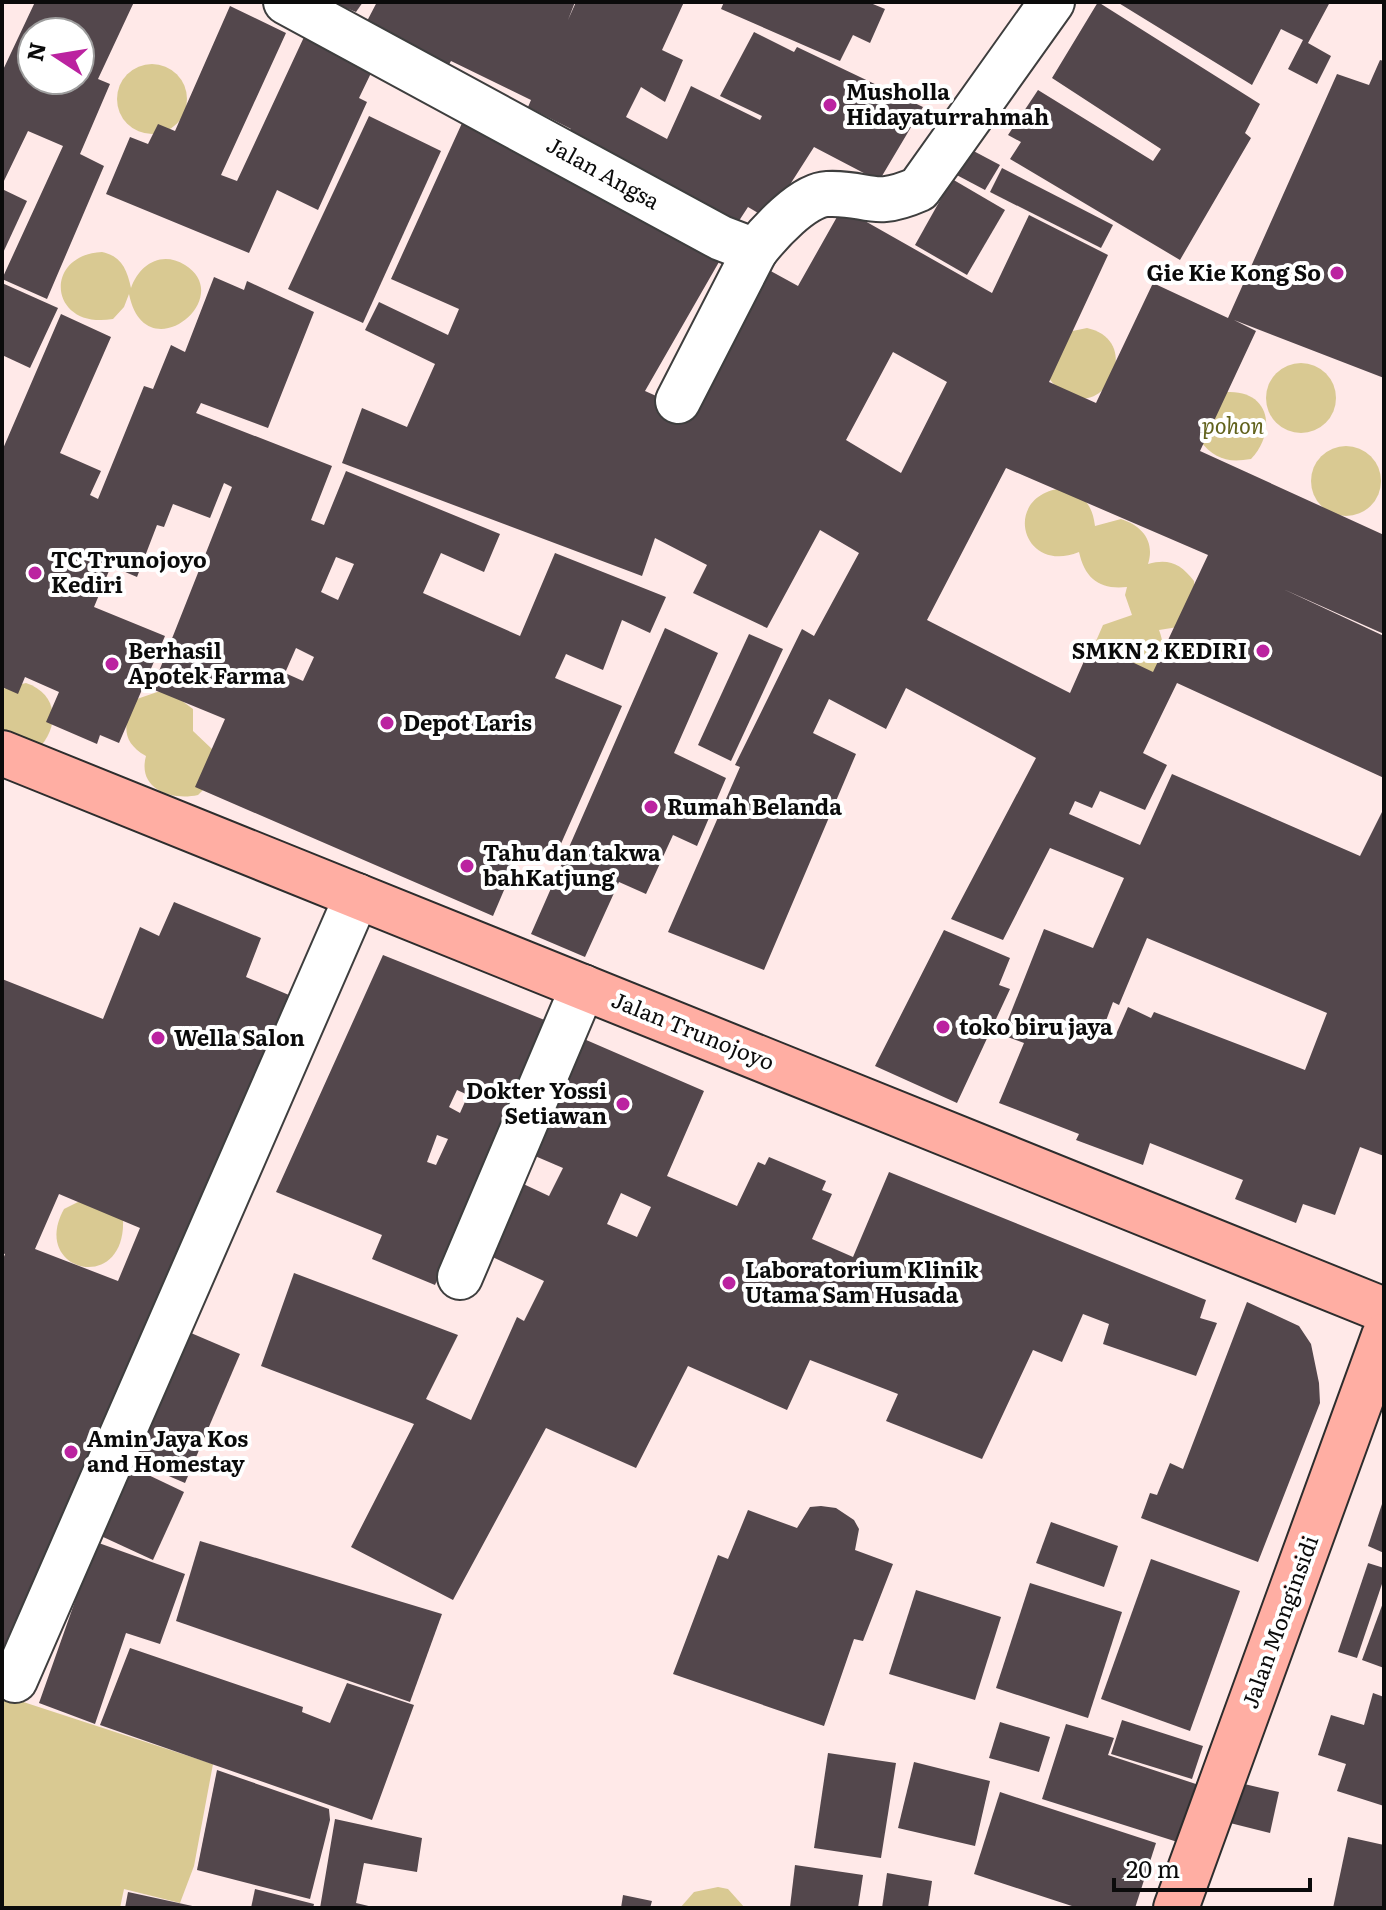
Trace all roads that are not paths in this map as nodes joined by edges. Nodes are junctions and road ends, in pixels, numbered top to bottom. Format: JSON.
{"nodes":[{"id":1,"x":286,"y":2,"type":"edge"},
{"id":2,"x":1052,"y":2,"type":"edge"},
{"id":3,"x":755,"y":251,"type":"junction"},
{"id":4,"x":678,"y":401,"type":"dead end"},
{"id":5,"x":2,"y":753,"type":"edge"},
{"id":6,"x":357,"y":896,"type":"junction"},
{"id":7,"x":583,"y":987,"type":"junction"},
{"id":8,"x":460,"y":1277,"type":"dead end"},
{"id":9,"x":1384,"y":1310,"type":"edge"},
{"id":10,"x":1384,"y":1336,"type":"edge"},
{"id":11,"x":15,"y":1680,"type":"dead end"},
{"id":12,"x":1176,"y":1908,"type":"edge"}],
"edges":[{"from":1,"to":3,"type":"street","name":"Jalan Angsa"},
{"from":2,"to":3,"type":"street"},
{"from":3,"to":4,"type":"street"},
{"from":5,"to":6,"type":"main road","name":"Jalan Trunojoyo"},
{"from":6,"to":7,"type":"main road","name":"Jalan Trunojoyo"},
{"from":6,"to":11,"type":"street"},
{"from":7,"to":8,"type":"street"},
{"from":7,"to":9,"type":"main road","name":"Jalan Trunojoyo"},
{"from":10,"to":12,"type":"main road","name":"Jalan Monginsidi"}]}
